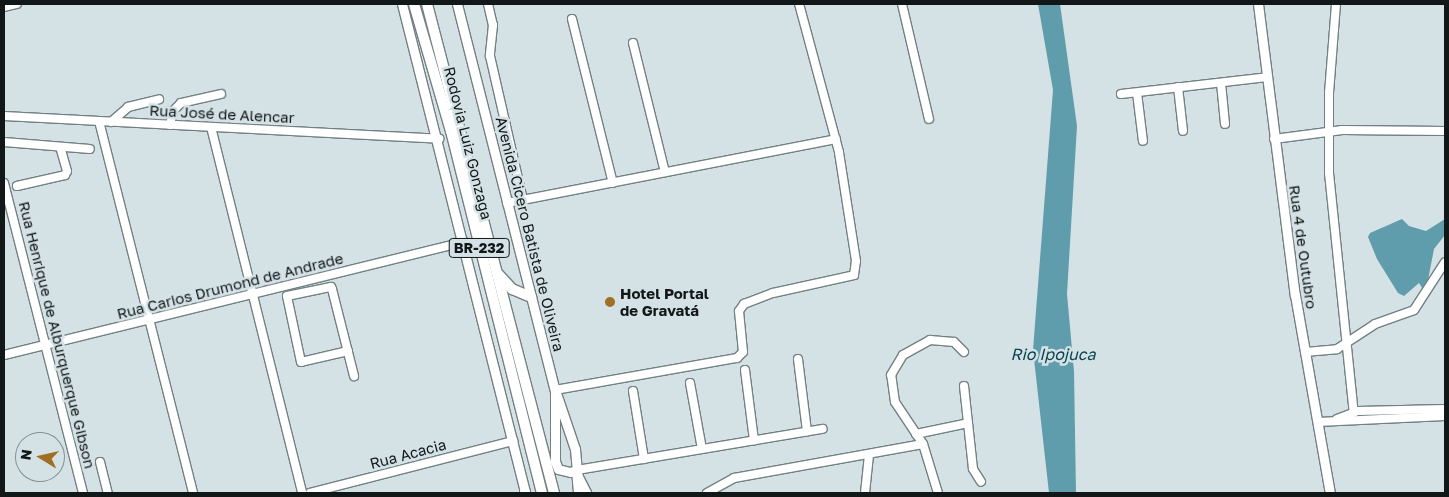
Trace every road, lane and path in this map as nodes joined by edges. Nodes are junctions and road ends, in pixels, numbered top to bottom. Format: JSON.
{"nodes":[{"id":1,"x":17,"y":4,"type":"edge"},
{"id":2,"x":402,"y":4,"type":"edge"},
{"id":3,"x":414,"y":4,"type":"edge"},
{"id":4,"x":427,"y":4,"type":"edge"},
{"id":5,"x":457,"y":4,"type":"edge"},
{"id":6,"x":488,"y":4,"type":"edge"},
{"id":7,"x":799,"y":4,"type":"edge"},
{"id":8,"x":902,"y":4,"type":"edge"},
{"id":9,"x":1258,"y":4,"type":"edge"},
{"id":10,"x":1336,"y":4,"type":"edge"},
{"id":11,"x":4,"y":7,"type":"edge"},
{"id":12,"x":572,"y":19,"type":"dead end"},
{"id":13,"x":633,"y":43,"type":"dead end"},
{"id":14,"x":1267,"y":77,"type":"junction"},
{"id":15,"x":1221,"y":83,"type":"junction"},
{"id":16,"x":1178,"y":87,"type":"junction"},
{"id":17,"x":1137,"y":93,"type":"junction"},
{"id":18,"x":221,"y":94,"type":"dead end"},
{"id":19,"x":1121,"y":94,"type":"dead end"},
{"id":20,"x":159,"y":99,"type":"dead end"},
{"id":21,"x":4,"y":116,"type":"edge"},
{"id":22,"x":929,"y":119,"type":"dead end"},
{"id":23,"x":99,"y":121,"type":"junction"},
{"id":24,"x":111,"y":122,"type":"junction"},
{"id":25,"x":1225,"y":124,"type":"dead end"},
{"id":26,"x":170,"y":125,"type":"junction"},
{"id":27,"x":211,"y":127,"type":"junction"},
{"id":28,"x":1183,"y":131,"type":"dead end"},
{"id":29,"x":1445,"y":131,"type":"edge"},
{"id":30,"x":1328,"y":133,"type":"junction"},
{"id":31,"x":438,"y":139,"type":"junction"},
{"id":32,"x":836,"y":139,"type":"junction"},
{"id":33,"x":1274,"y":139,"type":"junction"},
{"id":34,"x":1143,"y":141,"type":"dead end"},
{"id":35,"x":4,"y":142,"type":"edge"},
{"id":36,"x":60,"y":147,"type":"junction"},
{"id":37,"x":90,"y":149,"type":"dead end"},
{"id":38,"x":665,"y":172,"type":"junction"},
{"id":39,"x":613,"y":182,"type":"junction"},
{"id":40,"x":4,"y":183,"type":"edge"},
{"id":41,"x":17,"y":186,"type":"dead end"},
{"id":42,"x":524,"y":200,"type":"junction"},
{"id":43,"x":507,"y":203,"type":"junction"},
{"id":44,"x":464,"y":242,"type":"junction"},
{"id":45,"x":1445,"y":262,"type":"edge"},
{"id":46,"x":496,"y":271,"type":"junction"},
{"id":47,"x":306,"y":281,"type":"junction"},
{"id":48,"x":309,"y":291,"type":"junction"},
{"id":49,"x":253,"y":294,"type":"junction"},
{"id":50,"x":531,"y":297,"type":"junction"},
{"id":51,"x":150,"y":322,"type":"junction"},
{"id":52,"x":1345,"y":345,"type":"junction"},
{"id":53,"x":46,"y":346,"type":"junction"},
{"id":54,"x":348,"y":351,"type":"junction"},
{"id":55,"x":964,"y":352,"type":"dead end"},
{"id":56,"x":1305,"y":352,"type":"junction"},
{"id":57,"x":4,"y":356,"type":"edge"},
{"id":58,"x":798,"y":359,"type":"dead end"},
{"id":59,"x":745,"y":370,"type":"dead end"},
{"id":60,"x":354,"y":376,"type":"dead end"},
{"id":61,"x":690,"y":383,"type":"dead end"},
{"id":62,"x":964,"y":386,"type":"dead end"},
{"id":63,"x":555,"y":390,"type":"junction"},
{"id":64,"x":633,"y":391,"type":"dead end"},
{"id":65,"x":1445,"y":409,"type":"edge"},
{"id":66,"x":1354,"y":413,"type":"junction"},
{"id":67,"x":1445,"y":416,"type":"edge"},
{"id":68,"x":1335,"y":420,"type":"junction"},
{"id":69,"x":1318,"y":422,"type":"junction"},
{"id":70,"x":968,"y":423,"type":"junction"},
{"id":71,"x":823,"y":429,"type":"dead end"},
{"id":72,"x":807,"y":432,"type":"junction"},
{"id":73,"x":916,"y":434,"type":"junction"},
{"id":74,"x":754,"y":440,"type":"junction"},
{"id":75,"x":513,"y":441,"type":"junction"},
{"id":76,"x":923,"y":444,"type":"junction"},
{"id":77,"x":702,"y":449,"type":"junction"},
{"id":78,"x":869,"y":455,"type":"junction"},
{"id":79,"x":644,"y":459,"type":"junction"},
{"id":80,"x":100,"y":462,"type":"dead end"},
{"id":81,"x":578,"y":473,"type":"junction"},
{"id":82,"x":981,"y":482,"type":"dead end"},
{"id":83,"x":83,"y":493,"type":"edge"},
{"id":84,"x":108,"y":493,"type":"edge"},
{"id":85,"x":193,"y":493,"type":"edge"},
{"id":86,"x":302,"y":493,"type":"edge"},
{"id":87,"x":310,"y":493,"type":"edge"},
{"id":88,"x":525,"y":493,"type":"edge"},
{"id":89,"x":542,"y":493,"type":"edge"},
{"id":90,"x":554,"y":493,"type":"edge"},
{"id":91,"x":579,"y":493,"type":"edge"},
{"id":92,"x":587,"y":493,"type":"edge"},
{"id":93,"x":707,"y":493,"type":"edge"},
{"id":94,"x":865,"y":493,"type":"edge"},
{"id":95,"x":938,"y":493,"type":"edge"},
{"id":96,"x":1330,"y":493,"type":"edge"}],
"edges":[{"from":1,"to":11,"type":"street"},
{"from":2,"to":31,"type":"main road"},
{"from":3,"to":89,"type":"highway","name":"Rodovia Luiz Gonzaga","number":"BR-232"},
{"from":4,"to":46,"type":"highway","name":"Rodovia Luiz Gonzaga","number":"BR-232"},
{"from":5,"to":43,"type":"main road","name":"Avenida Cicero Batista de Oliveira"},
{"from":6,"to":42,"type":"street"},
{"from":7,"to":32,"type":"street"},
{"from":8,"to":22,"type":"street"},
{"from":9,"to":14,"type":"main road","name":"Rua 4 de Outubro"},
{"from":10,"to":30,"type":"street"},
{"from":12,"to":39,"type":"street"},
{"from":13,"to":38,"type":"street"},
{"from":14,"to":15,"type":"street"},
{"from":14,"to":33,"type":"main road","name":"Rua 4 de Outubro"},
{"from":15,"to":16,"type":"street"},
{"from":15,"to":25,"type":"street"},
{"from":16,"to":17,"type":"street"},
{"from":16,"to":28,"type":"street"},
{"from":17,"to":19,"type":"street"},
{"from":17,"to":34,"type":"street"},
{"from":18,"to":26,"type":"street"},
{"from":20,"to":24,"type":"street"},
{"from":21,"to":23,"type":"street","name":"Rua José de Alencar"},
{"from":23,"to":24,"type":"street","name":"Rua José de Alencar"},
{"from":23,"to":51,"type":"street"},
{"from":24,"to":26,"type":"street","name":"Rua José de Alencar"},
{"from":26,"to":27,"type":"street","name":"Rua José de Alencar"},
{"from":27,"to":31,"type":"street","name":"Rua José de Alencar"},
{"from":27,"to":49,"type":"street"},
{"from":29,"to":30,"type":"street"},
{"from":30,"to":33,"type":"street"},
{"from":30,"to":52,"type":"street"},
{"from":31,"to":44,"type":"main road"},
{"from":32,"to":38,"type":"street"},
{"from":32,"to":63,"type":"street"},
{"from":33,"to":56,"type":"main road","name":"Rua 4 de Outubro"},
{"from":35,"to":36,"type":"street"},
{"from":36,"to":37,"type":"street"},
{"from":36,"to":41,"type":"street"},
{"from":38,"to":39,"type":"street"},
{"from":39,"to":42,"type":"street"},
{"from":40,"to":53,"type":"street","name":"Rua Henrique de Alburquerque Gibson"},
{"from":42,"to":43,"type":"street"},
{"from":43,"to":50,"type":"main road","name":"Avenida Cicero Batista de Oliveira"},
{"from":44,"to":47,"type":"street","name":"Rua Carios Drumond de Andrade"},
{"from":44,"to":75,"type":"main road"},
{"from":45,"to":52,"type":"street"},
{"from":46,"to":50,"type":"highway"},
{"from":46,"to":90,"type":"highway","name":"Rodovia Luiz Gonzaga","number":"BR-232"},
{"from":47,"to":48,"type":"street"},
{"from":47,"to":49,"type":"street","name":"Rua Carios Drumond de Andrade"},
{"from":48,"to":54,"type":"street"},
{"from":48,"to":54,"type":"street"},
{"from":49,"to":51,"type":"street","name":"Rua Carios Drumond de Andrade"},
{"from":49,"to":86,"type":"street"},
{"from":50,"to":63,"type":"main road","name":"Avenida Cicero Batista de Oliveira"},
{"from":51,"to":53,"type":"street","name":"Rua Carios Drumond de Andrade"},
{"from":51,"to":85,"type":"street"},
{"from":52,"to":56,"type":"street"},
{"from":52,"to":66,"type":"street"},
{"from":53,"to":57,"type":"street","name":"Rua Carios Drumond de Andrade"},
{"from":53,"to":83,"type":"street","name":"Rua Henrique de Alburquerque Gibson"},
{"from":54,"to":60,"type":"street"},
{"from":55,"to":73,"type":"street"},
{"from":56,"to":69,"type":"main road","name":"Rua 4 de Outubro"},
{"from":58,"to":72,"type":"street"},
{"from":59,"to":74,"type":"street"},
{"from":61,"to":77,"type":"street"},
{"from":62,"to":70,"type":"street"},
{"from":63,"to":81,"type":"main road","name":"Avenida Cicero Batista de Oliveira"},
{"from":63,"to":81,"type":"main road"},
{"from":64,"to":79,"type":"street"},
{"from":65,"to":66,"type":"street"},
{"from":66,"to":68,"type":"street"},
{"from":67,"to":68,"type":"street"},
{"from":68,"to":69,"type":"street"},
{"from":69,"to":96,"type":"main road","name":"Rua 4 de Outubro"},
{"from":70,"to":73,"type":"street"},
{"from":70,"to":82,"type":"street"},
{"from":71,"to":72,"type":"street"},
{"from":72,"to":74,"type":"street"},
{"from":73,"to":76,"type":"street"},
{"from":74,"to":77,"type":"street"},
{"from":75,"to":87,"type":"street","name":"Rua Acacia"},
{"from":75,"to":88,"type":"main road"},
{"from":76,"to":78,"type":"street"},
{"from":76,"to":95,"type":"street"},
{"from":77,"to":79,"type":"street"},
{"from":78,"to":93,"type":"street"},
{"from":78,"to":94,"type":"street"},
{"from":79,"to":81,"type":"street"},
{"from":80,"to":84,"type":"street"},
{"from":81,"to":91,"type":"highway"},
{"from":81,"to":92,"type":"street"}]}
